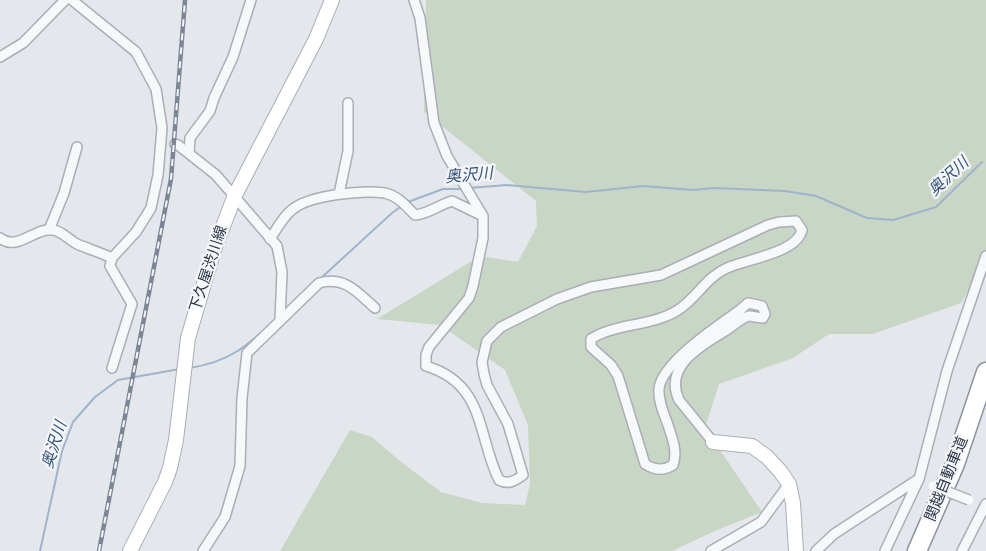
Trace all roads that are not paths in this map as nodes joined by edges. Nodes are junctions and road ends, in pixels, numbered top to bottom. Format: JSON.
{"nodes":[{"id":1,"x":65,"y":0,"type":"edge"},
{"id":2,"x":72,"y":0,"type":"edge"},
{"id":3,"x":251,"y":0,"type":"edge"},
{"id":4,"x":332,"y":0,"type":"edge"},
{"id":5,"x":414,"y":0,"type":"edge"},
{"id":6,"x":0,"y":57,"type":"edge"},
{"id":7,"x":348,"y":103,"type":"dead end"},
{"id":8,"x":167,"y":144,"type":"junction"},
{"id":9,"x":77,"y":147,"type":"dead end"},
{"id":10,"x":189,"y":153,"type":"junction"},
{"id":11,"x":339,"y":194,"type":"junction"},
{"id":12,"x":235,"y":195,"type":"junction"},
{"id":13,"x":483,"y":216,"type":"junction"},
{"id":14,"x":49,"y":230,"type":"junction"},
{"id":15,"x":0,"y":238,"type":"edge"},
{"id":16,"x":270,"y":239,"type":"junction"},
{"id":17,"x":986,"y":256,"type":"edge"},
{"id":18,"x":112,"y":258,"type":"junction"},
{"id":19,"x":375,"y":308,"type":"dead end"},
{"id":20,"x":280,"y":320,"type":"junction"},
{"id":21,"x":112,"y":368,"type":"dead end"},
{"id":22,"x":986,"y":372,"type":"edge"},
{"id":23,"x":986,"y":414,"type":"edge"},
{"id":24,"x":713,"y":442,"type":"joint"},
{"id":25,"x":919,"y":479,"type":"junction"},
{"id":26,"x":789,"y":484,"type":"junction"},
{"id":27,"x":985,"y":505,"type":"edge"},
{"id":28,"x":130,"y":551,"type":"edge"},
{"id":29,"x":203,"y":551,"type":"edge"},
{"id":30,"x":711,"y":551,"type":"edge"},
{"id":31,"x":796,"y":551,"type":"edge"},
{"id":32,"x":816,"y":551,"type":"edge"},
{"id":33,"x":885,"y":551,"type":"edge"},
{"id":34,"x":917,"y":551,"type":"edge"},
{"id":35,"x":930,"y":551,"type":"edge"},
{"id":36,"x":962,"y":551,"type":"edge"}],
"edges":[{"from":1,"to":6,"type":"street"},
{"from":2,"to":8,"type":"street"},
{"from":3,"to":10,"type":"street"},
{"from":4,"to":12,"type":"main road","name":"下久屋渋川線"},
{"from":5,"to":13,"type":"street"},
{"from":7,"to":11,"type":"street"},
{"from":8,"to":10,"type":"street"},
{"from":8,"to":18,"type":"street"},
{"from":9,"to":14,"type":"street"},
{"from":10,"to":12,"type":"street"},
{"from":11,"to":13,"type":"street"},
{"from":11,"to":16,"type":"street"},
{"from":12,"to":16,"type":"street"},
{"from":12,"to":28,"type":"main road","name":"下久屋渋川線"},
{"from":13,"to":24,"type":"street"},
{"from":14,"to":15,"type":"street"},
{"from":14,"to":18,"type":"street"},
{"from":16,"to":20,"type":"street"},
{"from":17,"to":25,"type":"street"},
{"from":18,"to":21,"type":"street"},
{"from":19,"to":20,"type":"street"},
{"from":20,"to":29,"type":"street"},
{"from":22,"to":34,"type":"highway","name":"関越自動車道"},
{"from":23,"to":35,"type":"highway","name":"関越自動車道"},
{"from":24,"to":26,"type":"main road"},
{"from":25,"to":27,"type":"street","bridge":true},
{"from":25,"to":32,"type":"street"},
{"from":25,"to":33,"type":"street"},
{"from":26,"to":30,"type":"street"},
{"from":26,"to":31,"type":"main road"},
{"from":27,"to":36,"type":"street"}]}
